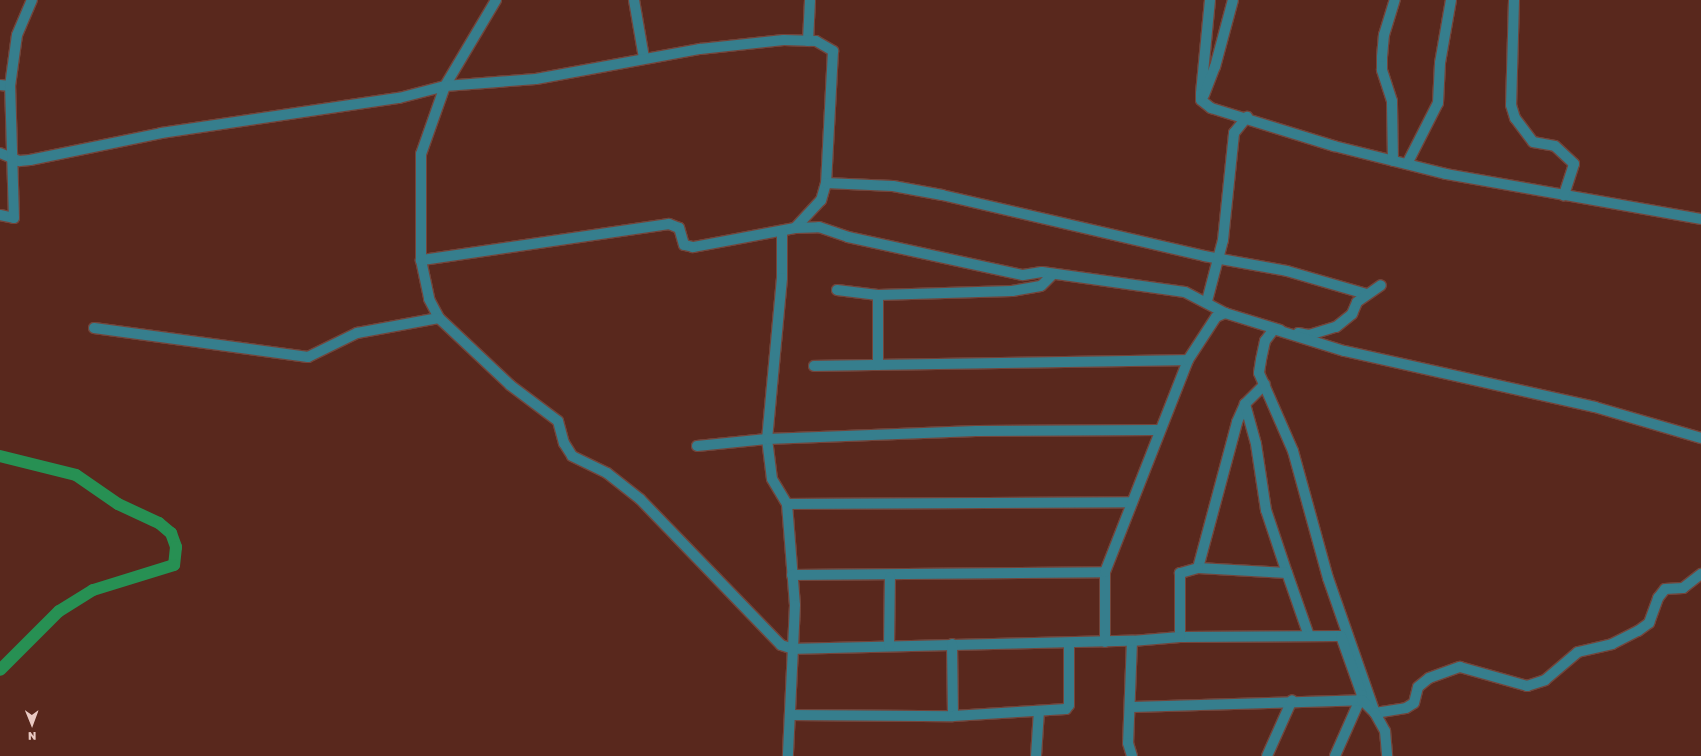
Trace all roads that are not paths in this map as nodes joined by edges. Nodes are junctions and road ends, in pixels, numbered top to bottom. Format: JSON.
{"nodes":[{"id":1,"x":32,"y":0,"type":"edge"},
{"id":2,"x":496,"y":0,"type":"edge"},
{"id":3,"x":634,"y":0,"type":"edge"},
{"id":4,"x":810,"y":0,"type":"edge"},
{"id":5,"x":1210,"y":0,"type":"edge"},
{"id":6,"x":1233,"y":0,"type":"edge"},
{"id":7,"x":1395,"y":0,"type":"edge"},
{"id":8,"x":1451,"y":0,"type":"edge"},
{"id":9,"x":1514,"y":0,"type":"edge"},
{"id":10,"x":808,"y":41,"type":"junction"},
{"id":11,"x":644,"y":58,"type":"junction"},
{"id":12,"x":0,"y":85,"type":"edge"},
{"id":13,"x":10,"y":86,"type":"junction"},
{"id":14,"x":445,"y":86,"type":"junction"},
{"id":15,"x":1201,"y":100,"type":"junction"},
{"id":16,"x":1247,"y":117,"type":"junction"},
{"id":17,"x":5,"y":154,"type":"edge"},
{"id":18,"x":1393,"y":161,"type":"junction"},
{"id":19,"x":1407,"y":164,"type":"junction"},
{"id":20,"x":826,"y":183,"type":"junction"},
{"id":21,"x":1564,"y":196,"type":"junction"},
{"id":22,"x":0,"y":215,"type":"edge"},
{"id":23,"x":1701,"y":219,"type":"edge"},
{"id":24,"x":795,"y":228,"type":"junction"},
{"id":25,"x":782,"y":233,"type":"junction"},
{"id":26,"x":1218,"y":258,"type":"junction"},
{"id":27,"x":421,"y":260,"type":"junction"},
{"id":28,"x":1053,"y":274,"type":"junction"},
{"id":29,"x":1381,"y":285,"type":"dead end"},
{"id":30,"x":837,"y":290,"type":"dead end"},
{"id":31,"x":1366,"y":294,"type":"junction"},
{"id":32,"x":878,"y":295,"type":"junction"},
{"id":33,"x":1207,"y":302,"type":"junction"},
{"id":34,"x":1225,"y":313,"type":"junction"},
{"id":35,"x":439,"y":318,"type":"junction"},
{"id":36,"x":94,"y":328,"type":"dead end"},
{"id":37,"x":1274,"y":329,"type":"junction"},
{"id":38,"x":1188,"y":360,"type":"junction"},
{"id":39,"x":878,"y":365,"type":"junction"},
{"id":40,"x":814,"y":366,"type":"dead end"},
{"id":41,"x":1265,"y":384,"type":"junction"},
{"id":42,"x":1245,"y":404,"type":"junction"},
{"id":43,"x":1159,"y":430,"type":"junction"},
{"id":44,"x":1701,"y":438,"type":"edge"},
{"id":45,"x":767,"y":439,"type":"junction"},
{"id":46,"x":697,"y":446,"type":"dead end"},
{"id":47,"x":1132,"y":502,"type":"junction"},
{"id":48,"x":787,"y":504,"type":"junction"},
{"id":49,"x":1198,"y":568,"type":"junction"},
{"id":50,"x":1105,"y":572,"type":"junction"},
{"id":51,"x":1286,"y":573,"type":"junction"},
{"id":52,"x":1701,"y":574,"type":"edge"},
{"id":53,"x":792,"y":575,"type":"junction"},
{"id":54,"x":890,"y":577,"type":"junction"},
{"id":55,"x":1309,"y":636,"type":"junction"},
{"id":56,"x":1180,"y":637,"type":"junction"},
{"id":57,"x":1132,"y":641,"type":"junction"},
{"id":58,"x":1105,"y":642,"type":"junction"},
{"id":59,"x":952,"y":644,"type":"junction"},
{"id":60,"x":1069,"y":644,"type":"junction"},
{"id":61,"x":889,"y":646,"type":"junction"},
{"id":62,"x":794,"y":649,"type":"junction"},
{"id":63,"x":1292,"y":700,"type":"junction"},
{"id":64,"x":1362,"y":700,"type":"junction"},
{"id":65,"x":1132,"y":707,"type":"junction"},
{"id":66,"x":1039,"y":711,"type":"junction"},
{"id":67,"x":1375,"y":713,"type":"junction"},
{"id":68,"x":790,"y":716,"type":"junction"},
{"id":69,"x":953,"y":716,"type":"junction"},
{"id":70,"x":788,"y":756,"type":"edge"},
{"id":71,"x":1036,"y":756,"type":"edge"},
{"id":72,"x":1132,"y":756,"type":"edge"},
{"id":73,"x":1267,"y":756,"type":"edge"},
{"id":74,"x":1335,"y":756,"type":"edge"},
{"id":75,"x":1387,"y":756,"type":"edge"}],
"edges":[{"from":1,"to":13,"type":"street"},
{"from":2,"to":14,"type":"street"},
{"from":3,"to":11,"type":"street"},
{"from":4,"to":10,"type":"street"},
{"from":5,"to":15,"type":"street"},
{"from":6,"to":15,"type":"street"},
{"from":7,"to":18,"type":"street"},
{"from":8,"to":19,"type":"street"},
{"from":9,"to":21,"type":"street"},
{"from":10,"to":11,"type":"street"},
{"from":10,"to":20,"type":"street"},
{"from":11,"to":14,"type":"street"},
{"from":12,"to":13,"type":"street"},
{"from":13,"to":17,"type":"street"},
{"from":14,"to":17,"type":"street"},
{"from":14,"to":27,"type":"street"},
{"from":15,"to":16,"type":"street"},
{"from":16,"to":18,"type":"street"},
{"from":16,"to":26,"type":"street"},
{"from":17,"to":22,"type":"street"},
{"from":18,"to":19,"type":"street"},
{"from":19,"to":21,"type":"street"},
{"from":20,"to":24,"type":"street"},
{"from":20,"to":26,"type":"street"},
{"from":21,"to":23,"type":"street"},
{"from":24,"to":25,"type":"street"},
{"from":24,"to":28,"type":"street"},
{"from":25,"to":27,"type":"street"},
{"from":25,"to":45,"type":"street"},
{"from":26,"to":31,"type":"street"},
{"from":26,"to":33,"type":"street"},
{"from":27,"to":35,"type":"street"},
{"from":28,"to":32,"type":"street"},
{"from":28,"to":33,"type":"street"},
{"from":29,"to":31,"type":"street"},
{"from":30,"to":32,"type":"street"},
{"from":31,"to":37,"type":"street"},
{"from":32,"to":39,"type":"street"},
{"from":33,"to":34,"type":"street"},
{"from":34,"to":37,"type":"street"},
{"from":34,"to":38,"type":"street"},
{"from":35,"to":36,"type":"street"},
{"from":35,"to":62,"type":"street"},
{"from":37,"to":41,"type":"street"},
{"from":37,"to":44,"type":"street"},
{"from":38,"to":39,"type":"street"},
{"from":38,"to":43,"type":"street"},
{"from":39,"to":40,"type":"street"},
{"from":41,"to":42,"type":"street"},
{"from":41,"to":67,"type":"street"},
{"from":42,"to":49,"type":"street"},
{"from":42,"to":51,"type":"street"},
{"from":43,"to":45,"type":"street"},
{"from":43,"to":47,"type":"street"},
{"from":45,"to":46,"type":"street"},
{"from":45,"to":48,"type":"street"},
{"from":47,"to":48,"type":"street"},
{"from":47,"to":50,"type":"street"},
{"from":48,"to":53,"type":"street"},
{"from":49,"to":51,"type":"street"},
{"from":49,"to":56,"type":"street"},
{"from":50,"to":54,"type":"street"},
{"from":50,"to":58,"type":"street"},
{"from":51,"to":55,"type":"street"},
{"from":52,"to":67,"type":"street"},
{"from":53,"to":54,"type":"street"},
{"from":53,"to":62,"type":"street"},
{"from":54,"to":61,"type":"street"},
{"from":55,"to":56,"type":"street"},
{"from":55,"to":64,"type":"street"},
{"from":56,"to":57,"type":"street"},
{"from":57,"to":58,"type":"street"},
{"from":57,"to":65,"type":"street"},
{"from":58,"to":60,"type":"street"},
{"from":59,"to":60,"type":"street"},
{"from":59,"to":61,"type":"street"},
{"from":59,"to":69,"type":"street"},
{"from":60,"to":66,"type":"street"},
{"from":61,"to":62,"type":"street"},
{"from":62,"to":68,"type":"street"},
{"from":63,"to":64,"type":"street"},
{"from":63,"to":65,"type":"street"},
{"from":63,"to":73,"type":"street"},
{"from":64,"to":67,"type":"street"},
{"from":64,"to":74,"type":"street"},
{"from":65,"to":72,"type":"street"},
{"from":66,"to":69,"type":"street"},
{"from":66,"to":71,"type":"street"},
{"from":67,"to":75,"type":"street"},
{"from":68,"to":69,"type":"street"},
{"from":68,"to":70,"type":"street"}]}
